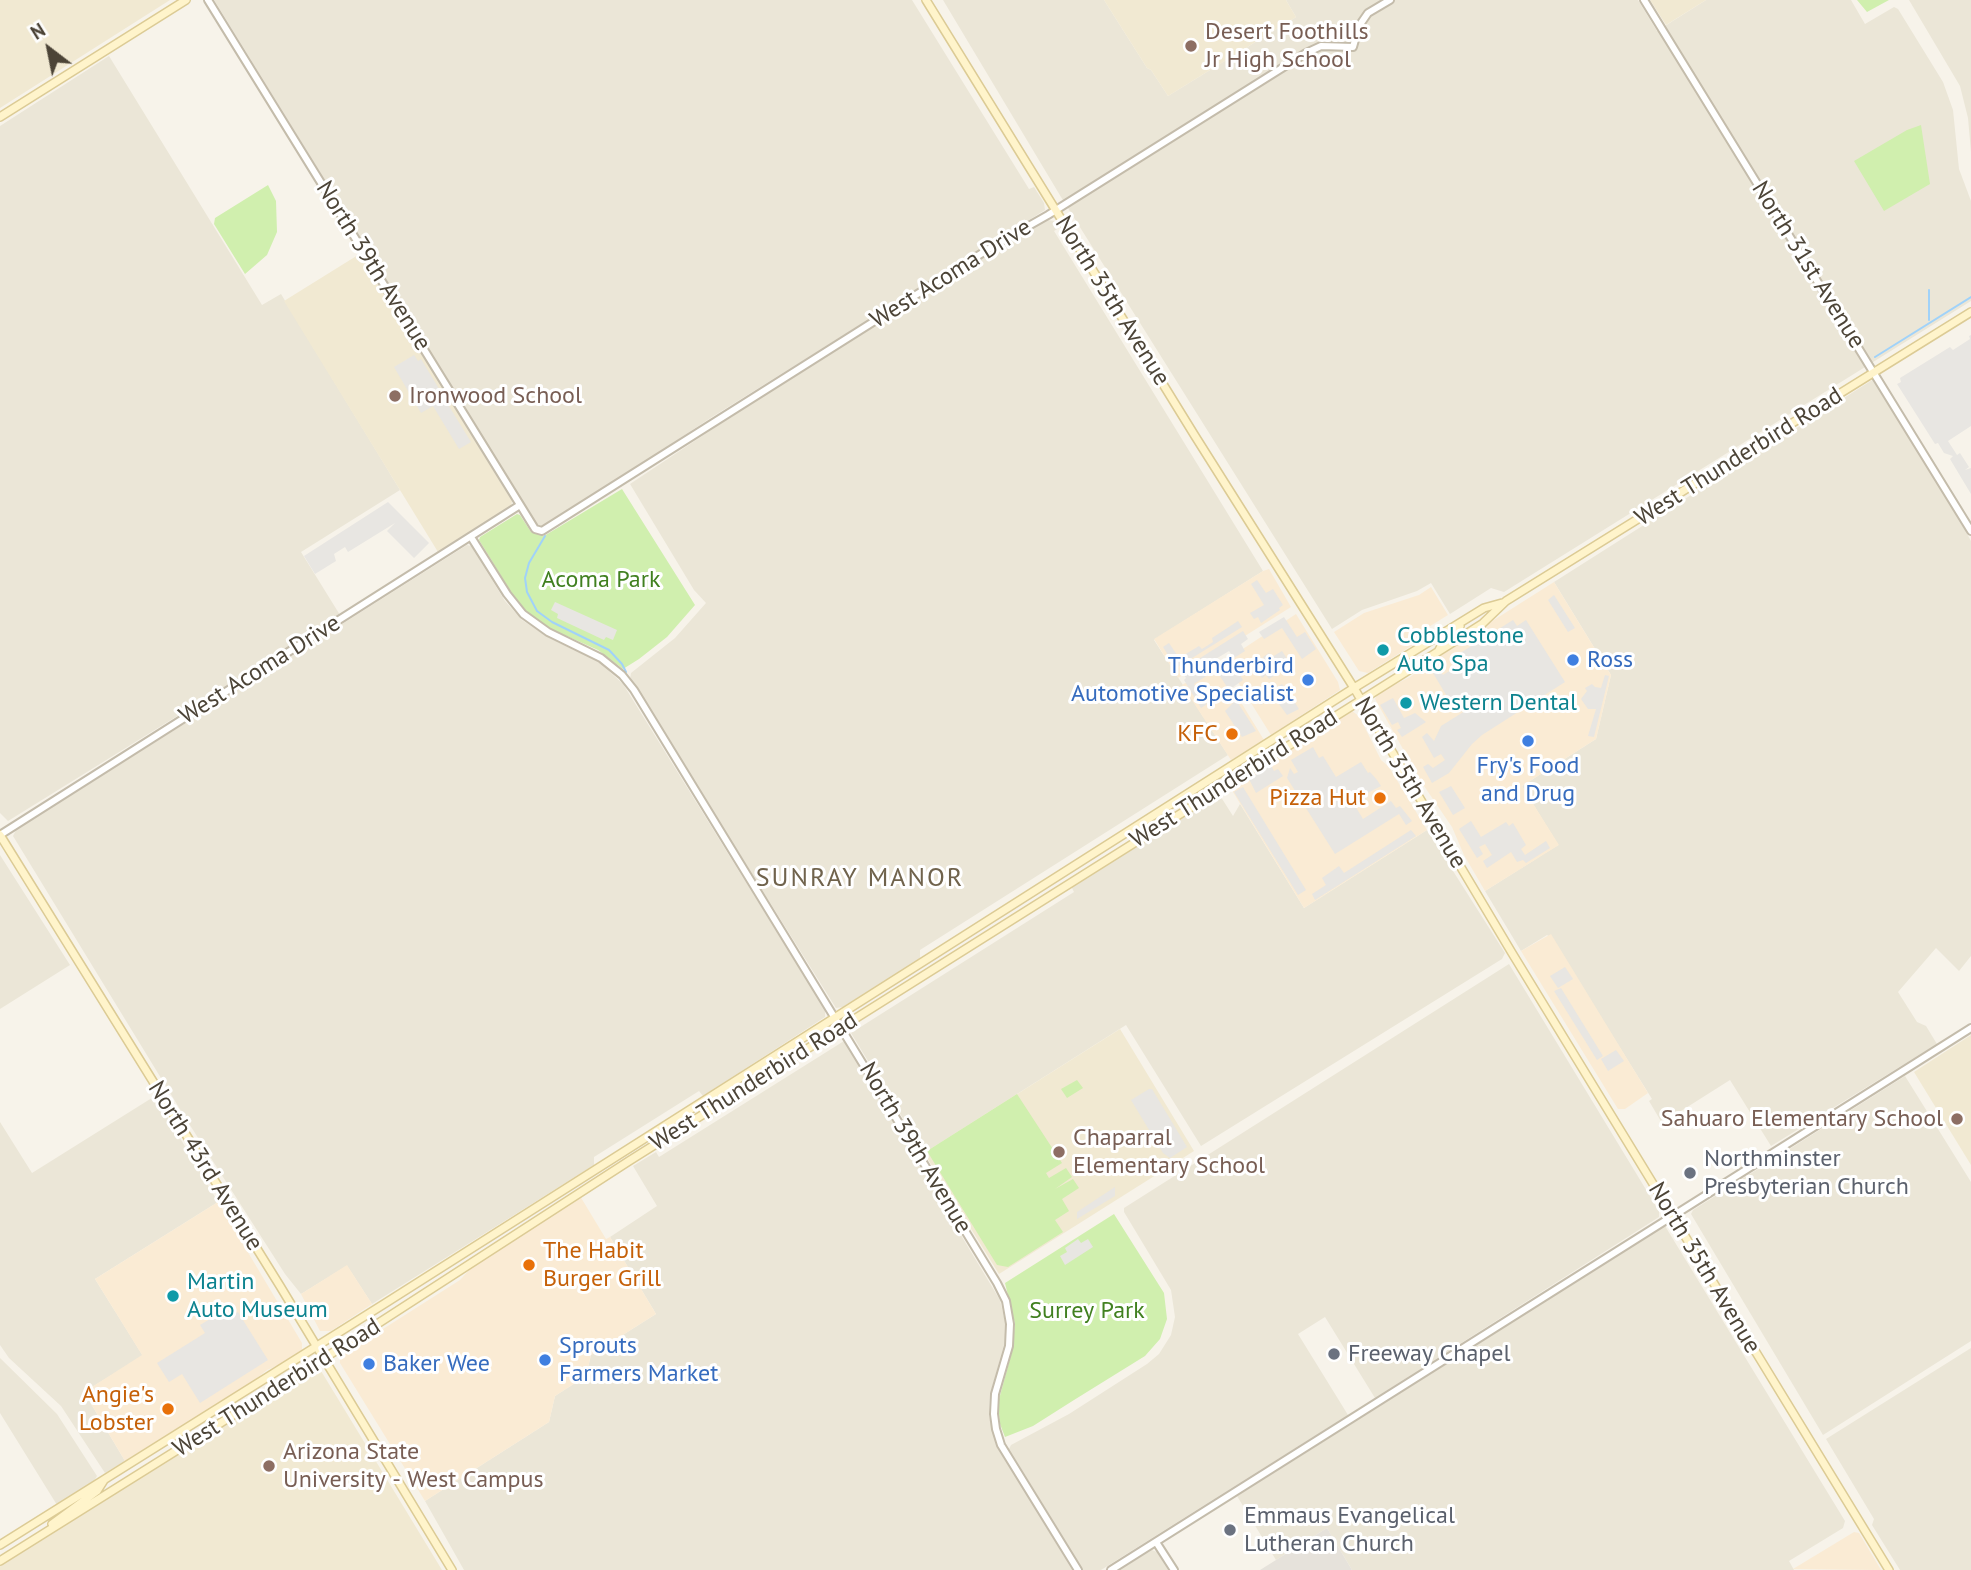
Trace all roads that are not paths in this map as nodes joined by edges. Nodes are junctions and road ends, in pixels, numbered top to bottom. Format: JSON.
{"nodes":[{"id":1,"x":186,"y":0,"type":"edge"},
{"id":2,"x":208,"y":0,"type":"edge"},
{"id":3,"x":926,"y":0,"type":"edge"},
{"id":4,"x":1390,"y":0,"type":"edge"},
{"id":5,"x":1644,"y":0,"type":"edge"},
{"id":6,"x":0,"y":117,"type":"edge"},
{"id":7,"x":1055,"y":210,"type":"junction"},
{"id":8,"x":1971,"y":312,"type":"edge"},
{"id":9,"x":1874,"y":372,"type":"junction"},
{"id":10,"x":520,"y":506,"type":"junction"},
{"id":11,"x":538,"y":531,"type":"joint"},
{"id":12,"x":1971,"y":531,"type":"edge"},
{"id":13,"x":471,"y":537,"type":"junction"},
{"id":14,"x":1506,"y":601,"type":"junction"},
{"id":15,"x":1468,"y":618,"type":"junction"},
{"id":16,"x":1438,"y":651,"type":"junction"},
{"id":17,"x":1353,"y":688,"type":"junction"},
{"id":18,"x":1361,"y":699,"type":"junction"},
{"id":19,"x":0,"y":835,"type":"edge"},
{"id":20,"x":835,"y":1017,"type":"junction"},
{"id":21,"x":841,"y":1027,"type":"junction"},
{"id":22,"x":1971,"y":1028,"type":"edge"},
{"id":23,"x":1672,"y":1215,"type":"junction"},
{"id":24,"x":318,"y":1346,"type":"junction"},
{"id":25,"x":325,"y":1358,"type":"junction"},
{"id":26,"x":173,"y":1437,"type":"junction"},
{"id":27,"x":180,"y":1448,"type":"junction"},
{"id":28,"x":104,"y":1480,"type":"junction"},
{"id":29,"x":42,"y":1535,"type":"junction"},
{"id":30,"x":1156,"y":1542,"type":"junction"},
{"id":31,"x":0,"y":1545,"type":"edge"},
{"id":32,"x":0,"y":1561,"type":"edge"},
{"id":33,"x":452,"y":1570,"type":"edge"},
{"id":34,"x":1078,"y":1570,"type":"edge"},
{"id":35,"x":1111,"y":1570,"type":"edge"},
{"id":36,"x":1174,"y":1570,"type":"edge"},
{"id":37,"x":1889,"y":1570,"type":"edge"}],
"edges":[{"from":1,"to":6,"type":"main road"},
{"from":2,"to":10,"type":"street","name":"North 39th Avenue"},
{"from":3,"to":7,"type":"main road","name":"North 35th Avenue"},
{"from":4,"to":7,"type":"street","name":"West Acoma Drive"},
{"from":5,"to":9,"type":"street","name":"North 31st Avenue"},
{"from":7,"to":11,"type":"street","name":"West Acoma Drive"},
{"from":7,"to":17,"type":"main road","name":"North 35th Avenue"},
{"from":8,"to":9,"type":"main road","name":"West Thunderbird Road"},
{"from":9,"to":12,"type":"street","name":"North 31st Avenue"},
{"from":9,"to":14,"type":"main road","name":"West Thunderbird Road"},
{"from":10,"to":11,"type":"street","name":"North 39th Avenue"},
{"from":10,"to":13,"type":"street","name":"West Acoma Drive"},
{"from":13,"to":19,"type":"street","name":"West Acoma Drive"},
{"from":13,"to":20,"type":"street","name":"North 39th Avenue"},
{"from":14,"to":15,"type":"main road","name":"West Thunderbird Road"},
{"from":14,"to":16,"type":"main road","name":"West Thunderbird Road"},
{"from":15,"to":16,"type":"main road"},
{"from":15,"to":17,"type":"main road","name":"West Thunderbird Road"},
{"from":16,"to":18,"type":"main road","name":"West Thunderbird Road"},
{"from":17,"to":18,"type":"main road","name":"North 35th Avenue"},
{"from":17,"to":20,"type":"main road","name":"West Thunderbird Road"},
{"from":18,"to":21,"type":"main road","name":"West Thunderbird Road"},
{"from":18,"to":23,"type":"main road","name":"North 35th Avenue"},
{"from":19,"to":24,"type":"main road","name":"North 43rd Avenue"},
{"from":20,"to":21,"type":"street","name":"North 39th Avenue"},
{"from":20,"to":24,"type":"main road","name":"West Thunderbird Road"},
{"from":21,"to":25,"type":"main road","name":"West Thunderbird Road"},
{"from":21,"to":34,"type":"street","name":"North 39th Avenue"},
{"from":22,"to":23,"type":"street"},
{"from":23,"to":30,"type":"street"},
{"from":23,"to":37,"type":"main road","name":"North 35th Avenue"},
{"from":24,"to":25,"type":"main road","name":"North 43rd Avenue"},
{"from":24,"to":26,"type":"main road","name":"West Thunderbird Road"},
{"from":25,"to":27,"type":"main road","name":"West Thunderbird Road"},
{"from":25,"to":33,"type":"main road","name":"North 43rd Avenue"},
{"from":26,"to":27,"type":"main road"},
{"from":26,"to":28,"type":"main road","name":"West Thunderbird Road"},
{"from":27,"to":29,"type":"main road","name":"West Thunderbird Road"},
{"from":28,"to":29,"type":"main road"},
{"from":28,"to":31,"type":"main road","name":"West Thunderbird Road"},
{"from":29,"to":32,"type":"main road","name":"West Thunderbird Road"},
{"from":30,"to":35,"type":"street"},
{"from":30,"to":36,"type":"street"}]}
